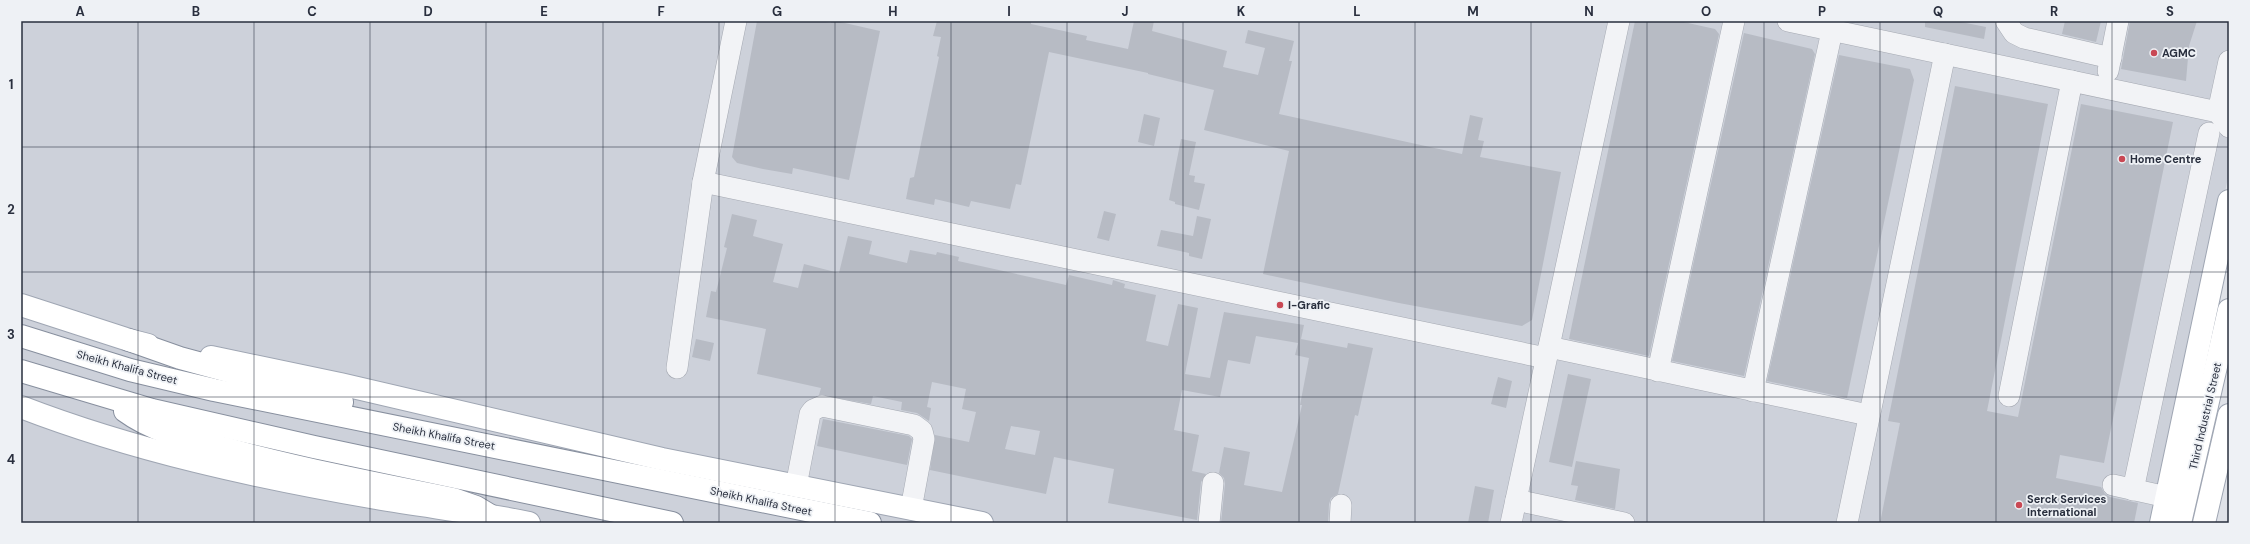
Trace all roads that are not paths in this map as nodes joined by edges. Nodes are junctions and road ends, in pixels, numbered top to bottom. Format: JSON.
{"nodes":[{"id":1,"x":736,"y":21,"type":"edge"},
{"id":2,"x":1618,"y":21,"type":"edge"},
{"id":3,"x":1734,"y":21,"type":"edge"},
{"id":4,"x":1788,"y":21,"type":"edge"},
{"id":5,"x":2006,"y":21,"type":"edge"},
{"id":6,"x":2118,"y":21,"type":"edge"},
{"id":7,"x":1809,"y":23,"type":"edge"},
{"id":8,"x":1832,"y":30,"type":"junction"},
{"id":9,"x":1944,"y":54,"type":"junction"},
{"id":10,"x":2111,"y":58,"type":"junction"},
{"id":11,"x":2229,"y":61,"type":"edge"},
{"id":12,"x":2072,"y":81,"type":"junction"},
{"id":13,"x":2106,"y":88,"type":"junction"},
{"id":14,"x":2225,"y":115,"type":"edge"},
{"id":15,"x":2209,"y":132,"type":"dead end"},
{"id":16,"x":703,"y":182,"type":"junction"},
{"id":17,"x":2229,"y":201,"type":"edge"},
{"id":18,"x":21,"y":305,"type":"edge"},
{"id":19,"x":2228,"y":316,"type":"edge"},
{"id":20,"x":21,"y":336,"type":"edge"},
{"id":21,"x":129,"y":340,"type":"junction"},
{"id":22,"x":1548,"y":353,"type":"junction"},
{"id":23,"x":677,"y":368,"type":"dead end"},
{"id":24,"x":21,"y":371,"type":"edge"},
{"id":25,"x":1658,"y":371,"type":"junction"},
{"id":26,"x":1753,"y":391,"type":"junction"},
{"id":27,"x":2009,"y":396,"type":"dead end"},
{"id":28,"x":110,"y":398,"type":"junction"},
{"id":29,"x":21,"y":407,"type":"edge"},
{"id":30,"x":1868,"y":415,"type":"junction"},
{"id":31,"x":2229,"y":415,"type":"edge"},
{"id":32,"x":405,"y":428,"type":"junction"},
{"id":33,"x":933,"y":437,"type":"dead end"},
{"id":34,"x":1213,"y":483,"type":"dead end"},
{"id":35,"x":2113,"y":485,"type":"dead end"},
{"id":36,"x":796,"y":486,"type":"junction"},
{"id":37,"x":2133,"y":490,"type":"junction"},
{"id":38,"x":2166,"y":497,"type":"junction"},
{"id":39,"x":1516,"y":500,"type":"junction"},
{"id":40,"x":915,"y":509,"type":"junction"},
{"id":41,"x":491,"y":516,"type":"junction"},
{"id":42,"x":525,"y":523,"type":"edge"},
{"id":43,"x":672,"y":523,"type":"edge"},
{"id":44,"x":870,"y":523,"type":"edge"},
{"id":45,"x":982,"y":523,"type":"edge"},
{"id":46,"x":1209,"y":523,"type":"edge"},
{"id":47,"x":1511,"y":523,"type":"edge"},
{"id":48,"x":1624,"y":523,"type":"edge"},
{"id":49,"x":1847,"y":523,"type":"edge"},
{"id":50,"x":2161,"y":523,"type":"edge"},
{"id":51,"x":2180,"y":523,"type":"edge"},
{"id":52,"x":2204,"y":523,"type":"edge"}],
"edges":[{"from":1,"to":16,"type":"street"},
{"from":2,"to":22,"type":"street"},
{"from":3,"to":25,"type":"street"},
{"from":4,"to":7,"type":"street"},
{"from":5,"to":10,"type":"street"},
{"from":6,"to":10,"type":"street"},
{"from":7,"to":8,"type":"street"},
{"from":8,"to":9,"type":"street"},
{"from":8,"to":26,"type":"street"},
{"from":9,"to":12,"type":"street"},
{"from":9,"to":30,"type":"street"},
{"from":10,"to":13,"type":"street"},
{"from":11,"to":14,"type":"street"},
{"from":12,"to":13,"type":"street"},
{"from":12,"to":27,"type":"street"},
{"from":13,"to":14,"type":"street"},
{"from":15,"to":37,"type":"street"},
{"from":16,"to":22,"type":"street"},
{"from":16,"to":23,"type":"street"},
{"from":17,"to":38,"type":"main road"},
{"from":18,"to":21,"type":"main road"},
{"from":19,"to":51,"type":"main road","name":"Third Industrial Street"},
{"from":20,"to":32,"type":"main road","name":"Sheikh Khalifa Street"},
{"from":21,"to":32,"type":"main road"},
{"from":21,"to":36,"type":"main road"},
{"from":22,"to":25,"type":"street"},
{"from":22,"to":39,"type":"street"},
{"from":24,"to":28,"type":"main road"},
{"from":25,"to":26,"type":"street"},
{"from":26,"to":30,"type":"street"},
{"from":28,"to":41,"type":"main road"},
{"from":28,"to":43,"type":"main road"},
{"from":29,"to":41,"type":"main road"},
{"from":30,"to":49,"type":"street"},
{"from":31,"to":52,"type":"main road","name":"Third Industrial Street"},
{"from":32,"to":44,"type":"main road","name":"Sheikh Khalifa Street"},
{"from":33,"to":40,"type":"street"},
{"from":34,"to":46,"type":"street"},
{"from":35,"to":37,"type":"street"},
{"from":36,"to":40,"type":"main road"},
{"from":36,"to":40,"type":"street"},
{"from":37,"to":38,"type":"street"},
{"from":38,"to":50,"type":"main road"},
{"from":39,"to":47,"type":"street"},
{"from":39,"to":48,"type":"street"},
{"from":40,"to":45,"type":"main road"},
{"from":41,"to":42,"type":"main road"}]}
